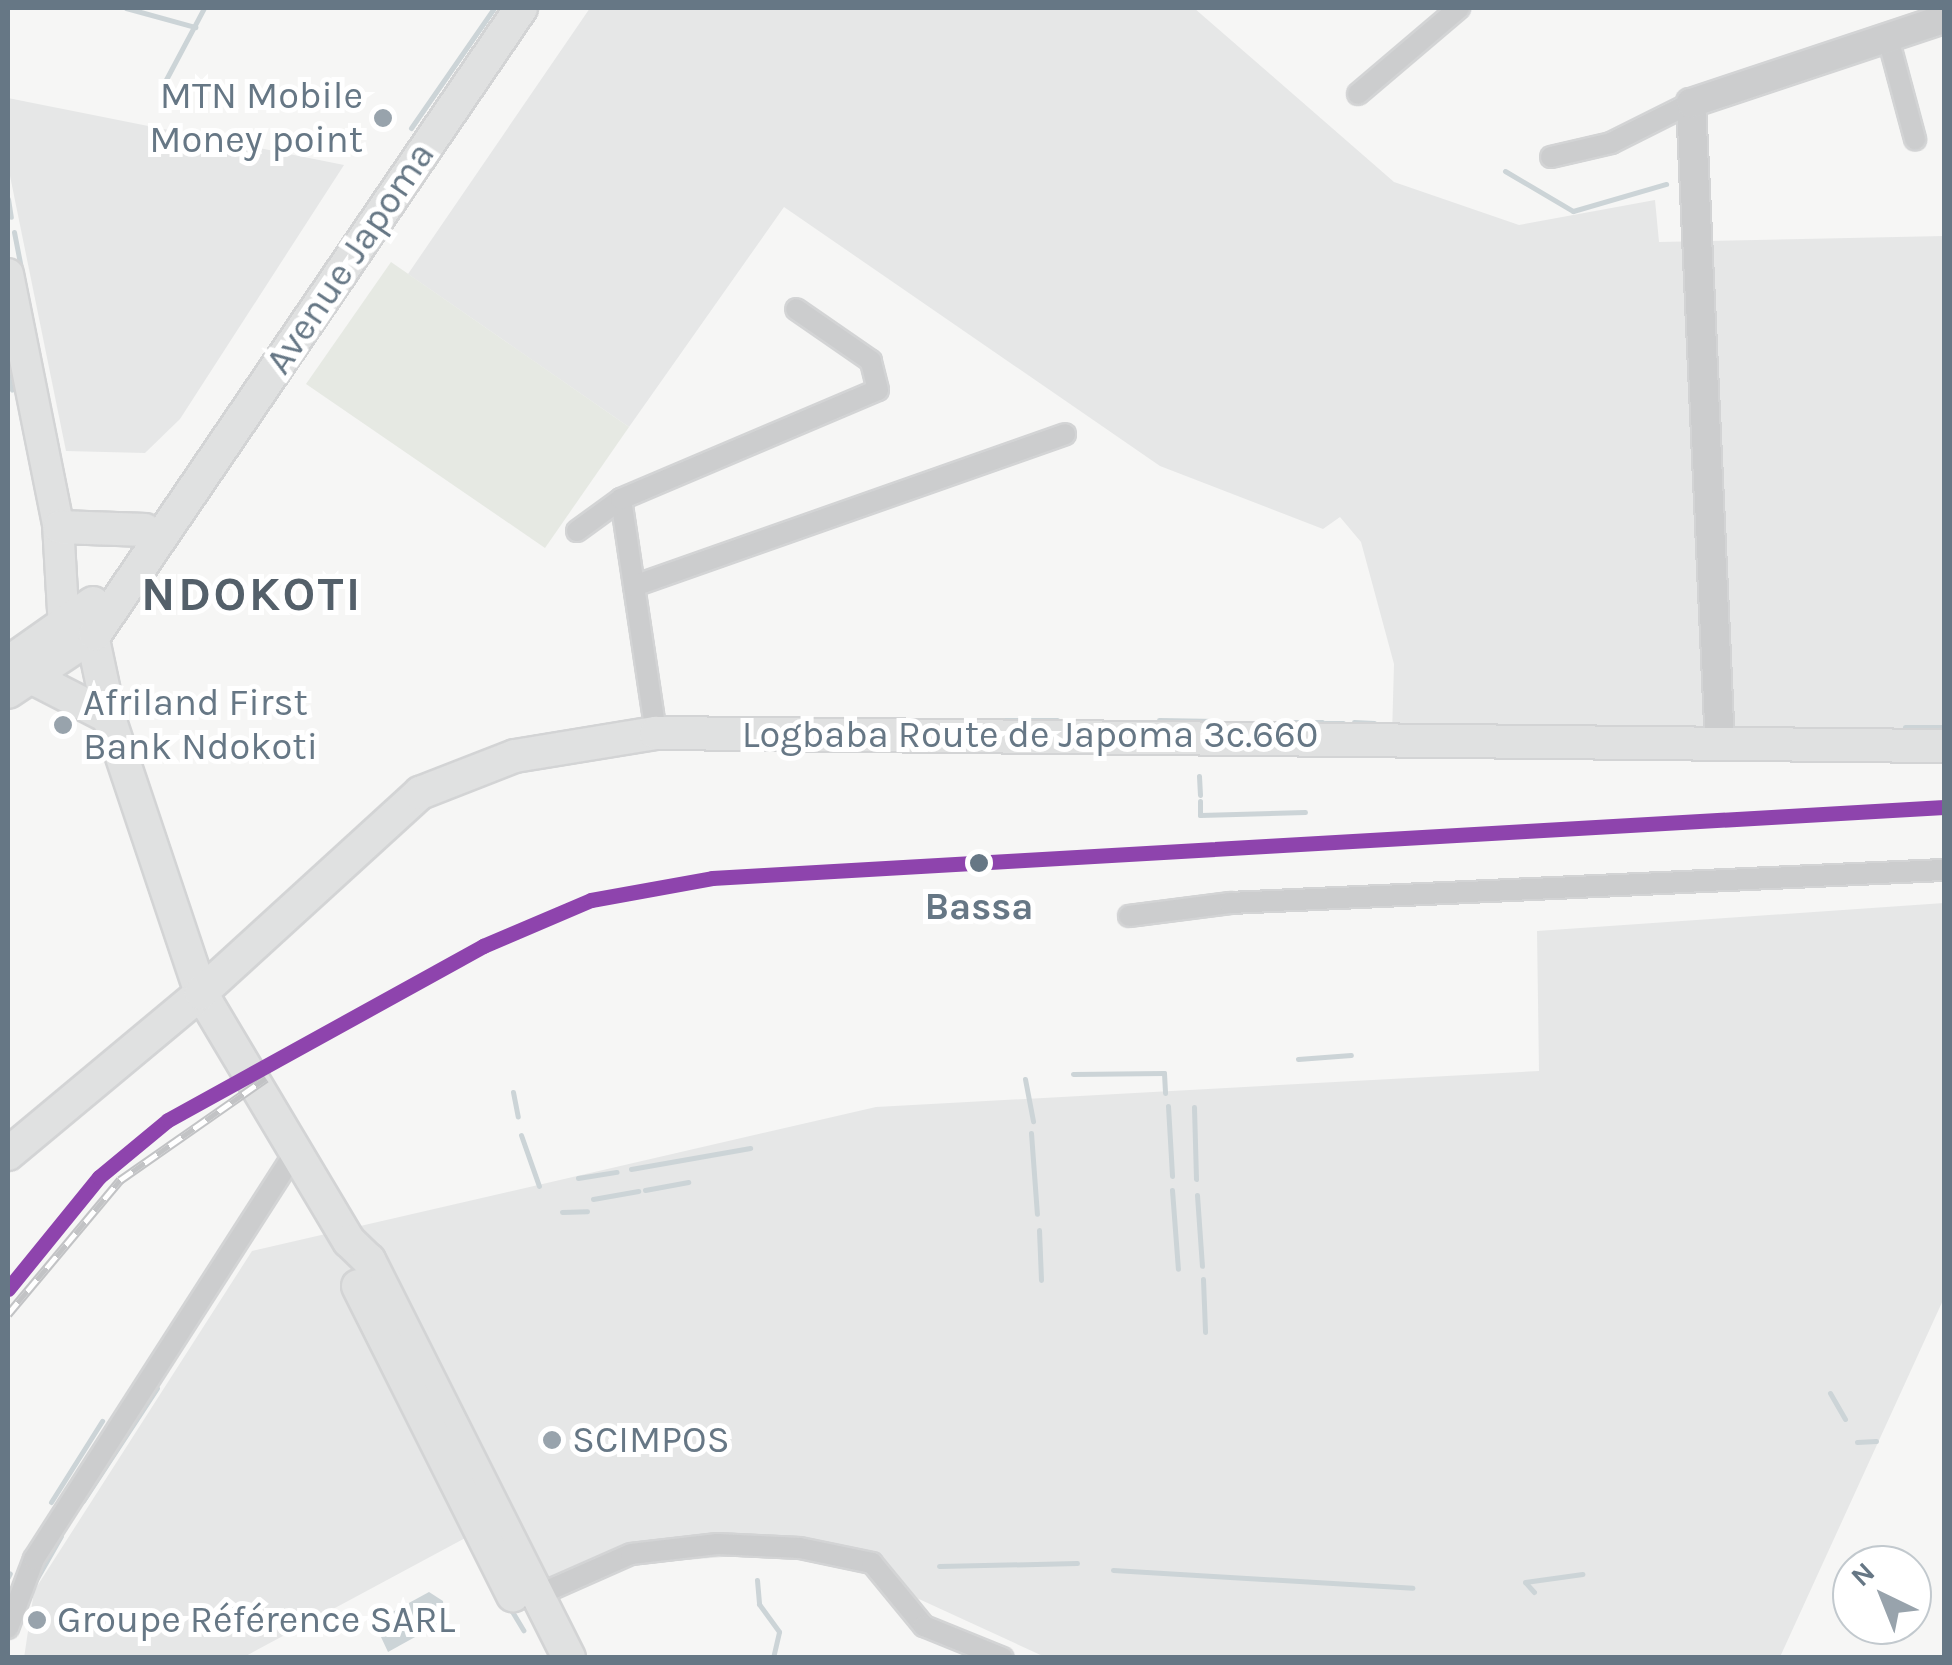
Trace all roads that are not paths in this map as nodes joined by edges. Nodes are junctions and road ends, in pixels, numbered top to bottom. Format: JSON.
{"nodes":[{"id":1,"x":521,"y":8,"type":"edge"},
{"id":2,"x":1458,"y":8,"type":"edge"},
{"id":3,"x":1944,"y":19,"type":"edge"},
{"id":4,"x":1888,"y":38,"type":"junction"},
{"id":5,"x":1358,"y":94,"type":"dead end"},
{"id":6,"x":1691,"y":103,"type":"junction"},
{"id":7,"x":1915,"y":138,"type":"dead end"},
{"id":8,"x":1551,"y":157,"type":"dead end"},
{"id":9,"x":8,"y":274,"type":"edge"},
{"id":10,"x":796,"y":309,"type":"dead end"},
{"id":11,"x":1065,"y":434,"type":"dead end"},
{"id":12,"x":621,"y":499,"type":"junction"},
{"id":13,"x":177,"y":506,"type":"junction"},
{"id":14,"x":59,"y":525,"type":"junction"},
{"id":15,"x":145,"y":530,"type":"junction"},
{"id":16,"x":577,"y":531,"type":"dead end"},
{"id":17,"x":634,"y":586,"type":"junction"},
{"id":18,"x":79,"y":631,"type":"junction"},
{"id":19,"x":16,"y":678,"type":"edge"},
{"id":20,"x":109,"y":720,"type":"junction"},
{"id":21,"x":656,"y":734,"type":"junction"},
{"id":22,"x":1720,"y":746,"type":"junction"},
{"id":23,"x":1944,"y":746,"type":"edge"},
{"id":24,"x":1944,"y":870,"type":"edge"},
{"id":25,"x":1129,"y":916,"type":"dead end"},
{"id":26,"x":201,"y":993,"type":"junction"},
{"id":27,"x":295,"y":1152,"type":"junction"},
{"id":28,"x":8,"y":1154,"type":"edge"},
{"id":29,"x":528,"y":1600,"type":"junction"},
{"id":30,"x":8,"y":1628,"type":"edge"},
{"id":31,"x":544,"y":1658,"type":"edge"},
{"id":32,"x":569,"y":1658,"type":"edge"},
{"id":33,"x":1003,"y":1658,"type":"edge"}],
"edges":[{"from":1,"to":13,"type":"main road","name":"Avenue Japoma"},
{"from":2,"to":5,"type":"street"},
{"from":3,"to":4,"type":"street"},
{"from":4,"to":6,"type":"street"},
{"from":4,"to":7,"type":"street"},
{"from":6,"to":8,"type":"street"},
{"from":6,"to":22,"type":"street"},
{"from":9,"to":14,"type":"main road"},
{"from":10,"to":12,"type":"street"},
{"from":11,"to":17,"type":"street"},
{"from":12,"to":16,"type":"street"},
{"from":12,"to":17,"type":"street"},
{"from":13,"to":15,"type":"main road","name":"Avenue Japoma"},
{"from":13,"to":18,"type":"main road","name":"Avenue Japoma"},
{"from":14,"to":15,"type":"main road"},
{"from":14,"to":18,"type":"main road"},
{"from":15,"to":18,"type":"main road","name":"Avenue Japoma"},
{"from":17,"to":21,"type":"street"},
{"from":18,"to":19,"type":"main road","name":"Avenue Japoma"},
{"from":18,"to":20,"type":"main road"},
{"from":19,"to":20,"type":"main road"},
{"from":20,"to":26,"type":"main road"},
{"from":21,"to":22,"type":"main road","name":"Logbaba Route de Japoma 3c.660"},
{"from":21,"to":26,"type":"main road","name":"Logbaba Route de Japoma 3c.660"},
{"from":22,"to":23,"type":"main road","name":"Logbaba Route de Japoma 3c.660"},
{"from":24,"to":25,"type":"street"},
{"from":26,"to":27,"type":"main road"},
{"from":26,"to":28,"type":"main road","name":"Logbaba Route de Japoma 3c.660"},
{"from":27,"to":29,"type":"main road"},
{"from":27,"to":30,"type":"street"},
{"from":29,"to":31,"type":"main road"},
{"from":29,"to":32,"type":"main road"},
{"from":29,"to":33,"type":"street"}]}
